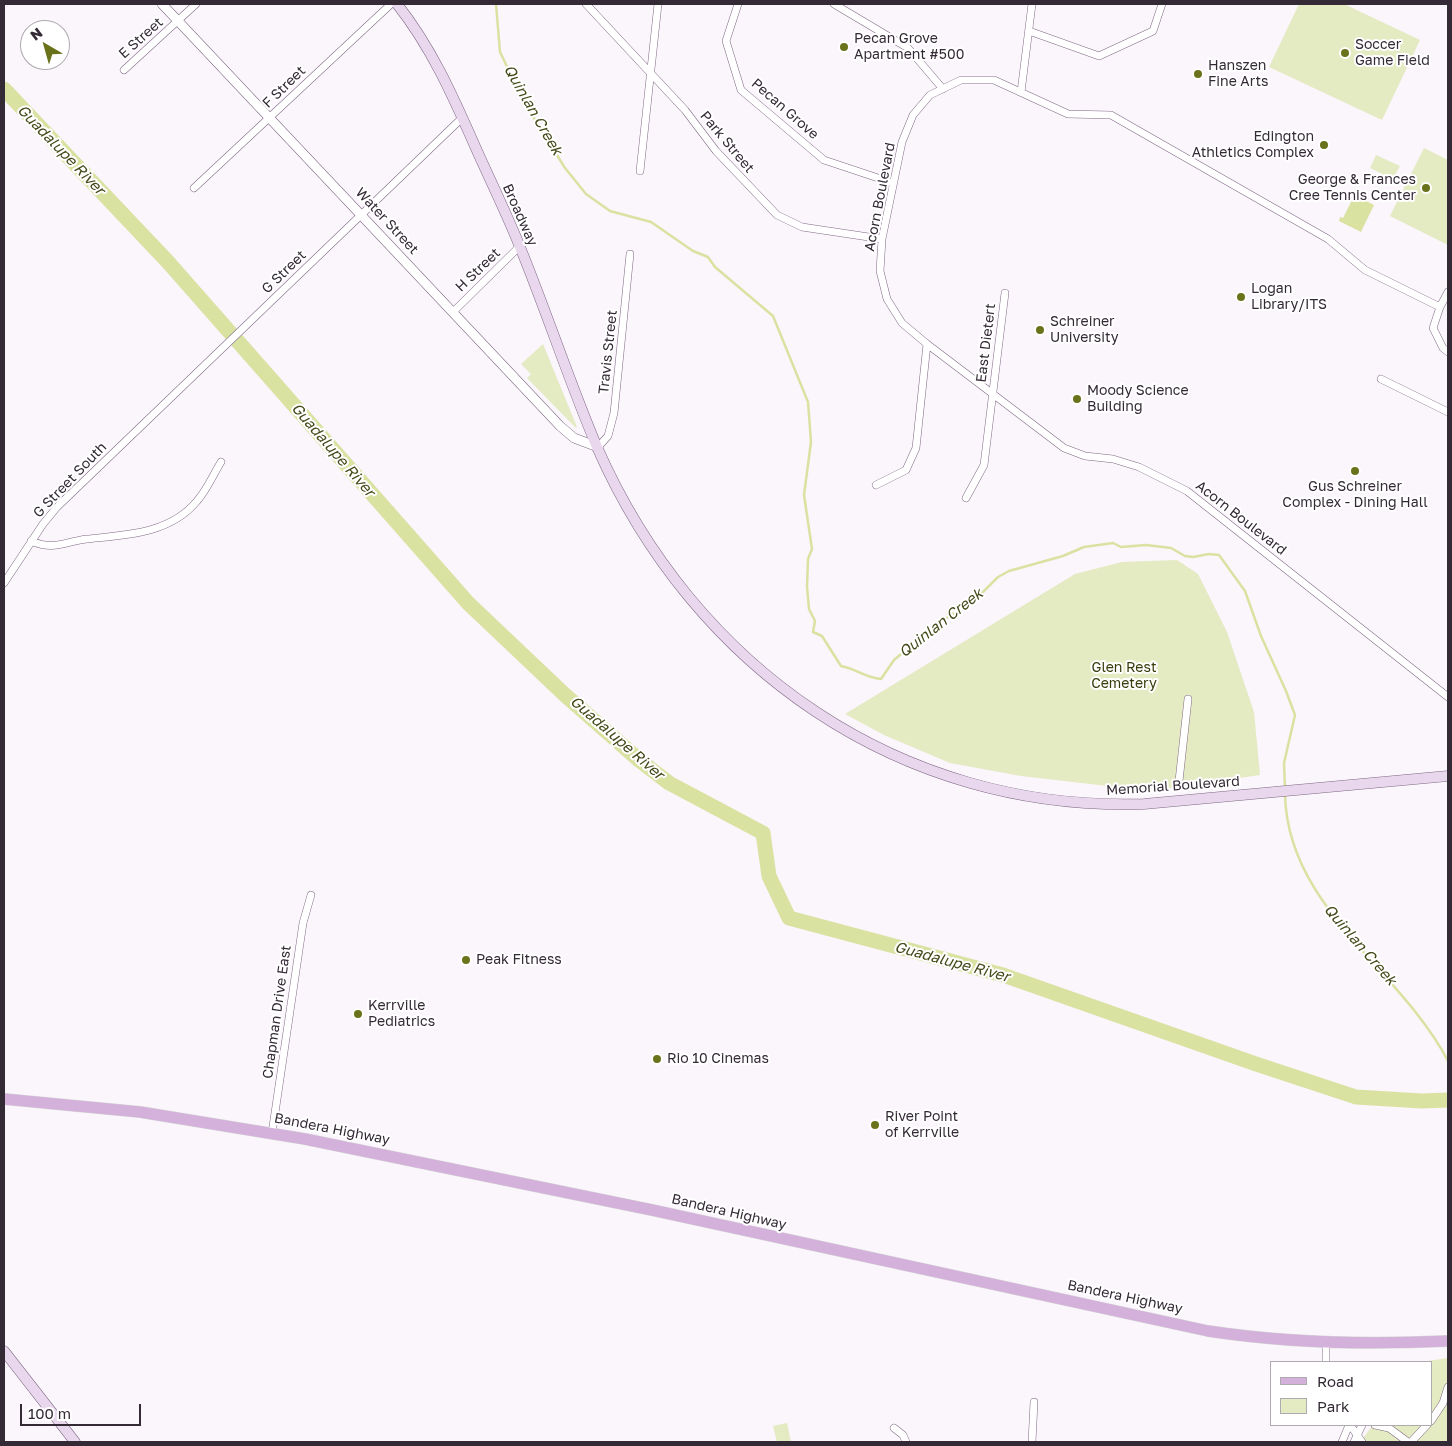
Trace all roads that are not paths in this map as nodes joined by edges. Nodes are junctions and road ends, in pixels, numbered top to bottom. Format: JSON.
{"nodes":[{"id":1,"x":162,"y":4,"type":"edge"},
{"id":2,"x":196,"y":4,"type":"edge"},
{"id":3,"x":390,"y":4,"type":"edge"},
{"id":4,"x":397,"y":4,"type":"edge"},
{"id":5,"x":586,"y":4,"type":"edge"},
{"id":6,"x":658,"y":4,"type":"edge"},
{"id":7,"x":738,"y":4,"type":"edge"},
{"id":8,"x":834,"y":4,"type":"edge"},
{"id":9,"x":1032,"y":4,"type":"edge"},
{"id":10,"x":1162,"y":4,"type":"edge"},
{"id":11,"x":178,"y":21,"type":"junction"},
{"id":12,"x":1029,"y":31,"type":"junction"},
{"id":13,"x":124,"y":70,"type":"dead end"},
{"id":14,"x":650,"y":74,"type":"junction"},
{"id":15,"x":943,"y":89,"type":"junction"},
{"id":16,"x":1021,"y":92,"type":"junction"},
{"id":17,"x":270,"y":118,"type":"junction"},
{"id":18,"x":462,"y":118,"type":"junction"},
{"id":19,"x":640,"y":171,"type":"dead end"},
{"id":20,"x":894,"y":183,"type":"junction"},
{"id":21,"x":194,"y":188,"type":"dead end"},
{"id":22,"x":362,"y":214,"type":"junction"},
{"id":23,"x":882,"y":239,"type":"junction"},
{"id":24,"x":520,"y":246,"type":"junction"},
{"id":25,"x":630,"y":254,"type":"dead end"},
{"id":26,"x":1448,"y":292,"type":"edge"},
{"id":27,"x":1005,"y":293,"type":"dead end"},
{"id":28,"x":1440,"y":307,"type":"junction"},
{"id":29,"x":453,"y":312,"type":"junction"},
{"id":30,"x":927,"y":344,"type":"junction"},
{"id":31,"x":1448,"y":352,"type":"edge"},
{"id":32,"x":1381,"y":379,"type":"dead end"},
{"id":33,"x":993,"y":395,"type":"junction"},
{"id":34,"x":1448,"y":412,"type":"edge"},
{"id":35,"x":122,"y":444,"type":"joint"},
{"id":36,"x":598,"y":447,"type":"junction"},
{"id":37,"x":221,"y":462,"type":"dead end"},
{"id":38,"x":876,"y":485,"type":"dead end"},
{"id":39,"x":966,"y":498,"type":"dead end"},
{"id":40,"x":31,"y":541,"type":"junction"},
{"id":41,"x":4,"y":584,"type":"edge"},
{"id":42,"x":1448,"y":696,"type":"edge"},
{"id":43,"x":1188,"y":700,"type":"dead end"},
{"id":44,"x":1448,"y":776,"type":"edge"},
{"id":45,"x":1179,"y":781,"type":"dead end"},
{"id":46,"x":312,"y":895,"type":"dead end"},
{"id":47,"x":4,"y":1099,"type":"edge"},
{"id":48,"x":272,"y":1133,"type":"junction"},
{"id":49,"x":1448,"y":1340,"type":"edge"},
{"id":50,"x":1326,"y":1343,"type":"junction"},
{"id":51,"x":4,"y":1351,"type":"edge"},
{"id":52,"x":1326,"y":1361,"type":"edge"},
{"id":53,"x":1448,"y":1387,"type":"edge"},
{"id":54,"x":1034,"y":1402,"type":"dead end"},
{"id":55,"x":1432,"y":1420,"type":"edge"},
{"id":56,"x":1350,"y":1426,"type":"edge"},
{"id":57,"x":1351,"y":1426,"type":"edge"},
{"id":58,"x":1362,"y":1426,"type":"edge"},
{"id":59,"x":1380,"y":1426,"type":"edge"},
{"id":60,"x":1426,"y":1426,"type":"edge"},
{"id":61,"x":894,"y":1428,"type":"dead end"},
{"id":62,"x":1358,"y":1440,"type":"edge"},
{"id":63,"x":75,"y":1442,"type":"edge"},
{"id":64,"x":906,"y":1442,"type":"edge"},
{"id":65,"x":1032,"y":1442,"type":"edge"},
{"id":66,"x":1342,"y":1442,"type":"edge"},
{"id":67,"x":1410,"y":1442,"type":"edge"}],
"edges":[{"from":1,"to":11,"type":"street","name":"Water Street"},
{"from":2,"to":11,"type":"street","name":"E Street"},
{"from":3,"to":17,"type":"street","name":"F Street"},
{"from":4,"to":18,"type":"main road","name":"Broadway"},
{"from":5,"to":14,"type":"street","name":"Park Street"},
{"from":6,"to":14,"type":"street"},
{"from":7,"to":20,"type":"street","name":"Pecan Grove"},
{"from":8,"to":15,"type":"street"},
{"from":9,"to":12,"type":"street"},
{"from":10,"to":12,"type":"street"},
{"from":11,"to":13,"type":"street","name":"E Street"},
{"from":11,"to":17,"type":"street","name":"Water Street"},
{"from":12,"to":16,"type":"street"},
{"from":14,"to":19,"type":"street"},
{"from":14,"to":23,"type":"street","name":"Park Street"},
{"from":15,"to":16,"type":"street","name":"Acorn Boulevard"},
{"from":15,"to":20,"type":"street","name":"Acorn Boulevard"},
{"from":16,"to":28,"type":"street","name":"Acorn Boulevard"},
{"from":17,"to":21,"type":"street","name":"F Street"},
{"from":17,"to":22,"type":"street","name":"Water Street"},
{"from":18,"to":22,"type":"street","name":"G Street"},
{"from":18,"to":24,"type":"main road","name":"Broadway"},
{"from":20,"to":23,"type":"street","name":"Acorn Boulevard"},
{"from":22,"to":29,"type":"street","name":"Water Street"},
{"from":22,"to":35,"type":"street","name":"G Street"},
{"from":23,"to":30,"type":"street","name":"Acorn Boulevard"},
{"from":24,"to":29,"type":"street","name":"H Street"},
{"from":24,"to":36,"type":"main road","name":"Broadway"},
{"from":25,"to":36,"type":"street","name":"Travis Street"},
{"from":26,"to":28,"type":"street"},
{"from":27,"to":33,"type":"street","name":"East Dietert"},
{"from":28,"to":31,"type":"street"},
{"from":29,"to":36,"type":"street","name":"Water Street"},
{"from":30,"to":33,"type":"street","name":"Acorn Boulevard"},
{"from":30,"to":38,"type":"street"},
{"from":32,"to":34,"type":"street"},
{"from":33,"to":39,"type":"street","name":"East Dietert"},
{"from":33,"to":42,"type":"street","name":"Acorn Boulevard"},
{"from":35,"to":40,"type":"street","name":"G Street South"},
{"from":36,"to":44,"type":"main road","name":"Memorial Boulevard"},
{"from":37,"to":40,"type":"street"},
{"from":40,"to":41,"type":"street","name":"G Street South"},
{"from":43,"to":45,"type":"street"},
{"from":46,"to":48,"type":"street","name":"Chapman Drive East"},
{"from":47,"to":48,"type":"main road","name":"Bandera Highway"},
{"from":48,"to":50,"type":"main road","name":"Bandera Highway"},
{"from":49,"to":50,"type":"main road","name":"Bandera Highway"},
{"from":50,"to":52,"type":"street"},
{"from":51,"to":63,"type":"main road"},
{"from":53,"to":55,"type":"street"},
{"from":54,"to":65,"type":"street"},
{"from":56,"to":66,"type":"street"},
{"from":57,"to":62,"type":"street"},
{"from":58,"to":62,"type":"street"},
{"from":59,"to":67,"type":"street"},
{"from":60,"to":67,"type":"street"},
{"from":61,"to":64,"type":"street"}]}
